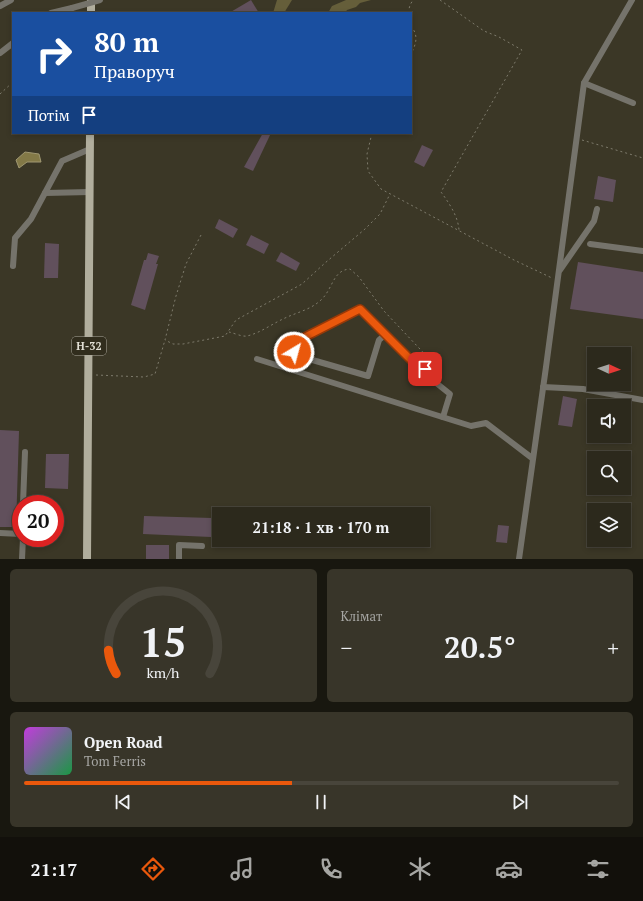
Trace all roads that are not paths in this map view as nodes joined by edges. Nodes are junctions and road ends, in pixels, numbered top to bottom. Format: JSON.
{"nodes":[{"id":1,"x":11,"y":0,"type":"edge"},
{"id":2,"x":91,"y":0,"type":"edge"},
{"id":3,"x":100,"y":0,"type":"edge"},
{"id":4,"x":632,"y":0,"type":"edge"},
{"id":5,"x":0,"y":6,"type":"edge"},
{"id":6,"x":55,"y":12,"type":"edge"},
{"id":7,"x":91,"y":12,"type":"edge"},
{"id":8,"x":12,"y":44,"type":"edge"},
{"id":9,"x":0,"y":53,"type":"edge"},
{"id":10,"x":584,"y":83,"type":"junction"},
{"id":11,"x":633,"y":103,"type":"dead end"},
{"id":12,"x":90,"y":134,"type":"edge"},
{"id":13,"x":90,"y":150,"type":"junction"},
{"id":14,"x":90,"y":192,"type":"junction"},
{"id":15,"x":45,"y":193,"type":"junction"},
{"id":16,"x":597,"y":209,"type":"dead end"},
{"id":17,"x":590,"y":244,"type":"dead end"},
{"id":18,"x":643,"y":251,"type":"edge"},
{"id":19,"x":13,"y":266,"type":"dead end"},
{"id":20,"x":559,"y":272,"type":"junction"},
{"id":21,"x":386,"y":334,"type":"junction"},
{"id":22,"x":257,"y":359,"type":"dead end"},
{"id":23,"x":543,"y":387,"type":"junction"},
{"id":24,"x":643,"y":400,"type":"edge"},
{"id":25,"x":443,"y":417,"type":"junction"},
{"id":26,"x":25,"y":452,"type":"dead end"},
{"id":27,"x":532,"y":458,"type":"junction"},
{"id":28,"x":23,"y":495,"type":"edge"},
{"id":29,"x":0,"y":533,"type":"edge"},
{"id":30,"x":12,"y":534,"type":"edge"},
{"id":31,"x":202,"y":546,"type":"dead end"},
{"id":32,"x":23,"y":547,"type":"edge"},
{"id":33,"x":22,"y":559,"type":"edge"},
{"id":34,"x":87,"y":559,"type":"edge"},
{"id":35,"x":179,"y":559,"type":"edge"},
{"id":36,"x":519,"y":559,"type":"edge"}],
"edges":[{"from":1,"to":5,"type":"street"},
{"from":2,"to":7,"type":"main road"},
{"from":3,"to":6,"type":"street","bridge":true},
{"from":4,"to":10,"type":"street"},
{"from":8,"to":9,"type":"street"},
{"from":10,"to":11,"type":"street"},
{"from":10,"to":20,"type":"street"},
{"from":12,"to":13,"type":"main road","number":"Н-32"},
{"from":13,"to":14,"type":"main road","number":"Н-32"},
{"from":13,"to":15,"type":"street"},
{"from":14,"to":15,"type":"street"},
{"from":14,"to":34,"type":"main road","number":"Н-32"},
{"from":15,"to":19,"type":"street"},
{"from":16,"to":20,"type":"street"},
{"from":17,"to":18,"type":"street"},
{"from":20,"to":23,"type":"street"},
{"from":21,"to":21,"type":"street"},
{"from":21,"to":25,"type":"street"},
{"from":22,"to":25,"type":"street"},
{"from":23,"to":24,"type":"street"},
{"from":23,"to":27,"type":"street"},
{"from":25,"to":27,"type":"street"},
{"from":26,"to":28,"type":"street"},
{"from":27,"to":36,"type":"street"},
{"from":29,"to":30,"type":"street"},
{"from":31,"to":35,"type":"street"},
{"from":32,"to":33,"type":"street"}]}
